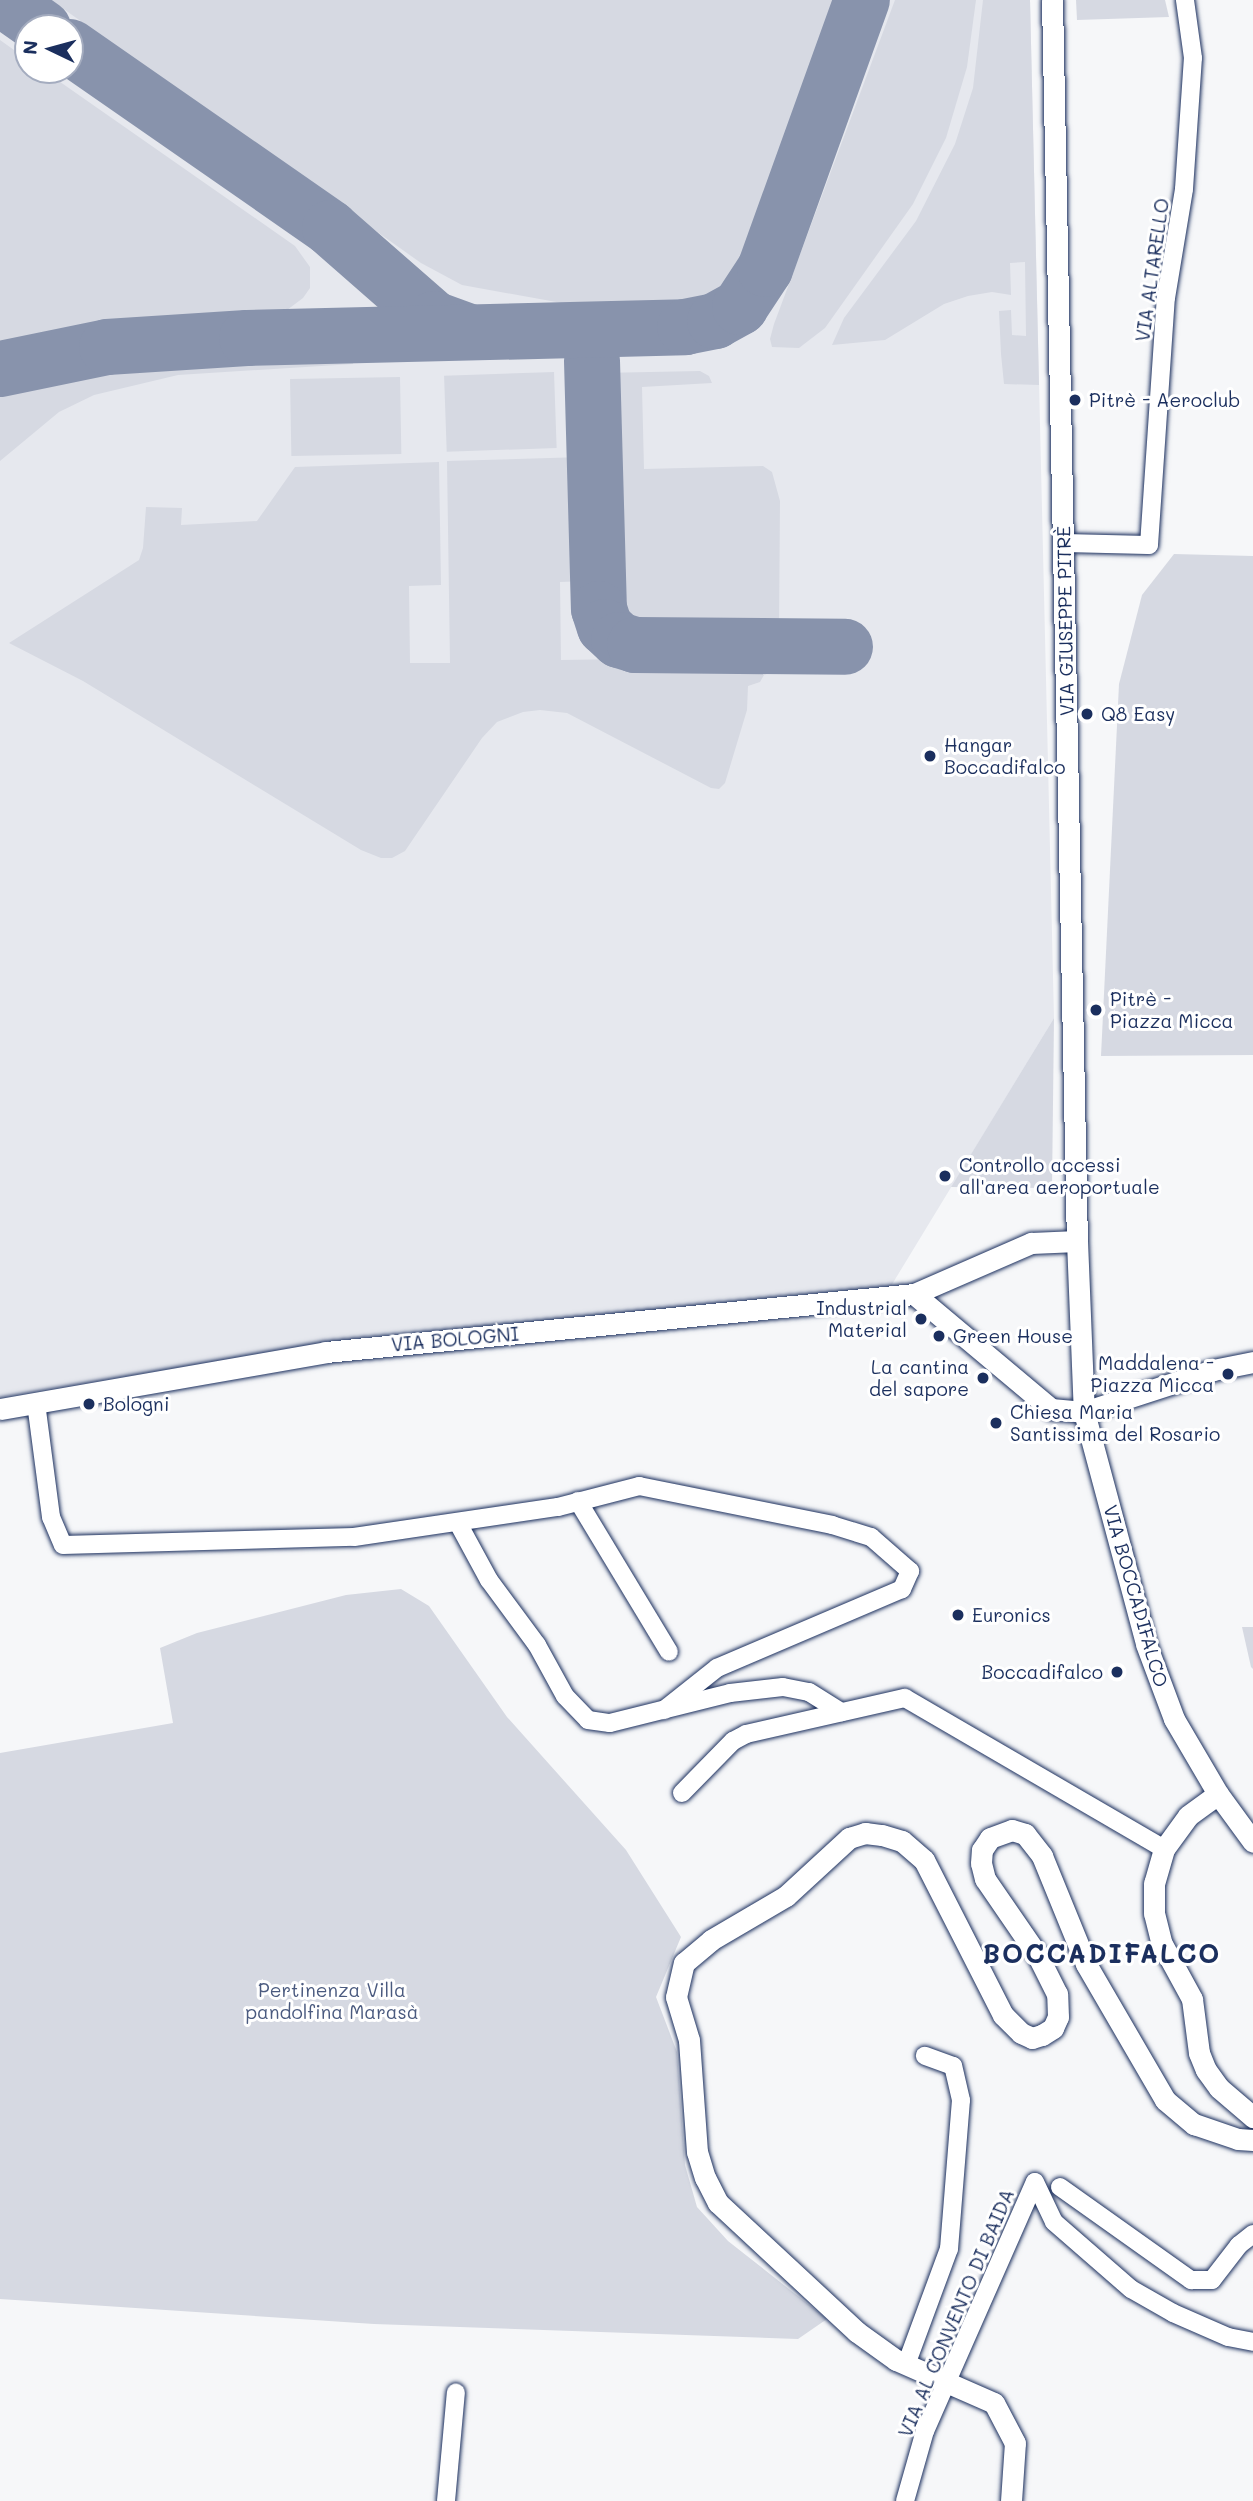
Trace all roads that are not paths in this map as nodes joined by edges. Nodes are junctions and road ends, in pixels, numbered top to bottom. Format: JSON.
{"nodes":[{"id":1,"x":1052,"y":0,"type":"edge"},
{"id":2,"x":1185,"y":0,"type":"edge"},
{"id":3,"x":1063,"y":543,"type":"junction"},
{"id":4,"x":1077,"y":1241,"type":"junction"},
{"id":5,"x":914,"y":1294,"type":"junction"},
{"id":6,"x":1253,"y":1362,"type":"edge"},
{"id":7,"x":36,"y":1403,"type":"junction"},
{"id":8,"x":0,"y":1409,"type":"edge"},
{"id":9,"x":1084,"y":1412,"type":"junction"},
{"id":10,"x":578,"y":1502,"type":"junction"},
{"id":11,"x":458,"y":1523,"type":"junction"},
{"id":12,"x":669,"y":1652,"type":"dead end"},
{"id":13,"x":664,"y":1710,"type":"junction"},
{"id":14,"x":841,"y":1712,"type":"junction"},
{"id":15,"x":682,"y":1793,"type":"dead end"},
{"id":16,"x":1218,"y":1794,"type":"junction"},
{"id":17,"x":1253,"y":1842,"type":"edge"},
{"id":18,"x":1164,"y":1849,"type":"junction"},
{"id":19,"x":925,"y":2056,"type":"dead end"},
{"id":20,"x":1253,"y":2117,"type":"edge"},
{"id":21,"x":1253,"y":2140,"type":"edge"},
{"id":22,"x":1060,"y":2187,"type":"dead end"},
{"id":23,"x":1253,"y":2234,"type":"edge"},
{"id":24,"x":1253,"y":2342,"type":"edge"},
{"id":25,"x":906,"y":2364,"type":"junction"},
{"id":26,"x":948,"y":2382,"type":"junction"},
{"id":27,"x":456,"y":2392,"type":"dead end"},
{"id":28,"x":446,"y":2501,"type":"edge"},
{"id":29,"x":905,"y":2501,"type":"edge"},
{"id":30,"x":1011,"y":2501,"type":"edge"}],
"edges":[{"from":1,"to":3,"type":"street","name":"VIA GIUSEPPE PITRÈ"},
{"from":2,"to":3,"type":"street","name":"VIA ALTARELLO"},
{"from":3,"to":4,"type":"street","name":"VIA GIUSEPPE PITRÈ"},
{"from":4,"to":5,"type":"street","name":"VIA BOLOGNI"},
{"from":4,"to":9,"type":"street","name":"VIA GIUSEPPE PITRÈ"},
{"from":5,"to":7,"type":"street","name":"VIA BOLOGNI"},
{"from":5,"to":9,"type":"street"},
{"from":6,"to":9,"type":"street"},
{"from":7,"to":8,"type":"street","name":"VIA BOLOGNI"},
{"from":7,"to":11,"type":"street"},
{"from":9,"to":16,"type":"street","name":"VIA BOCCADIFALCO"},
{"from":10,"to":11,"type":"street"},
{"from":10,"to":12,"type":"street"},
{"from":10,"to":13,"type":"street"},
{"from":11,"to":13,"type":"street"},
{"from":13,"to":14,"type":"street"},
{"from":14,"to":15,"type":"street"},
{"from":14,"to":18,"type":"street"},
{"from":16,"to":17,"type":"street","name":"VIA BOCCADIFALCO"},
{"from":16,"to":18,"type":"street"},
{"from":18,"to":20,"type":"street"},
{"from":19,"to":25,"type":"street"},
{"from":21,"to":25,"type":"street"},
{"from":22,"to":23,"type":"street"},
{"from":24,"to":26,"type":"street","name":"VIA AL CONVENTO DI BAIDA"},
{"from":25,"to":26,"type":"street"},
{"from":26,"to":29,"type":"street","name":"VIA AL CONVENTO DI BAIDA"},
{"from":26,"to":30,"type":"street"},
{"from":27,"to":28,"type":"street"}]}
